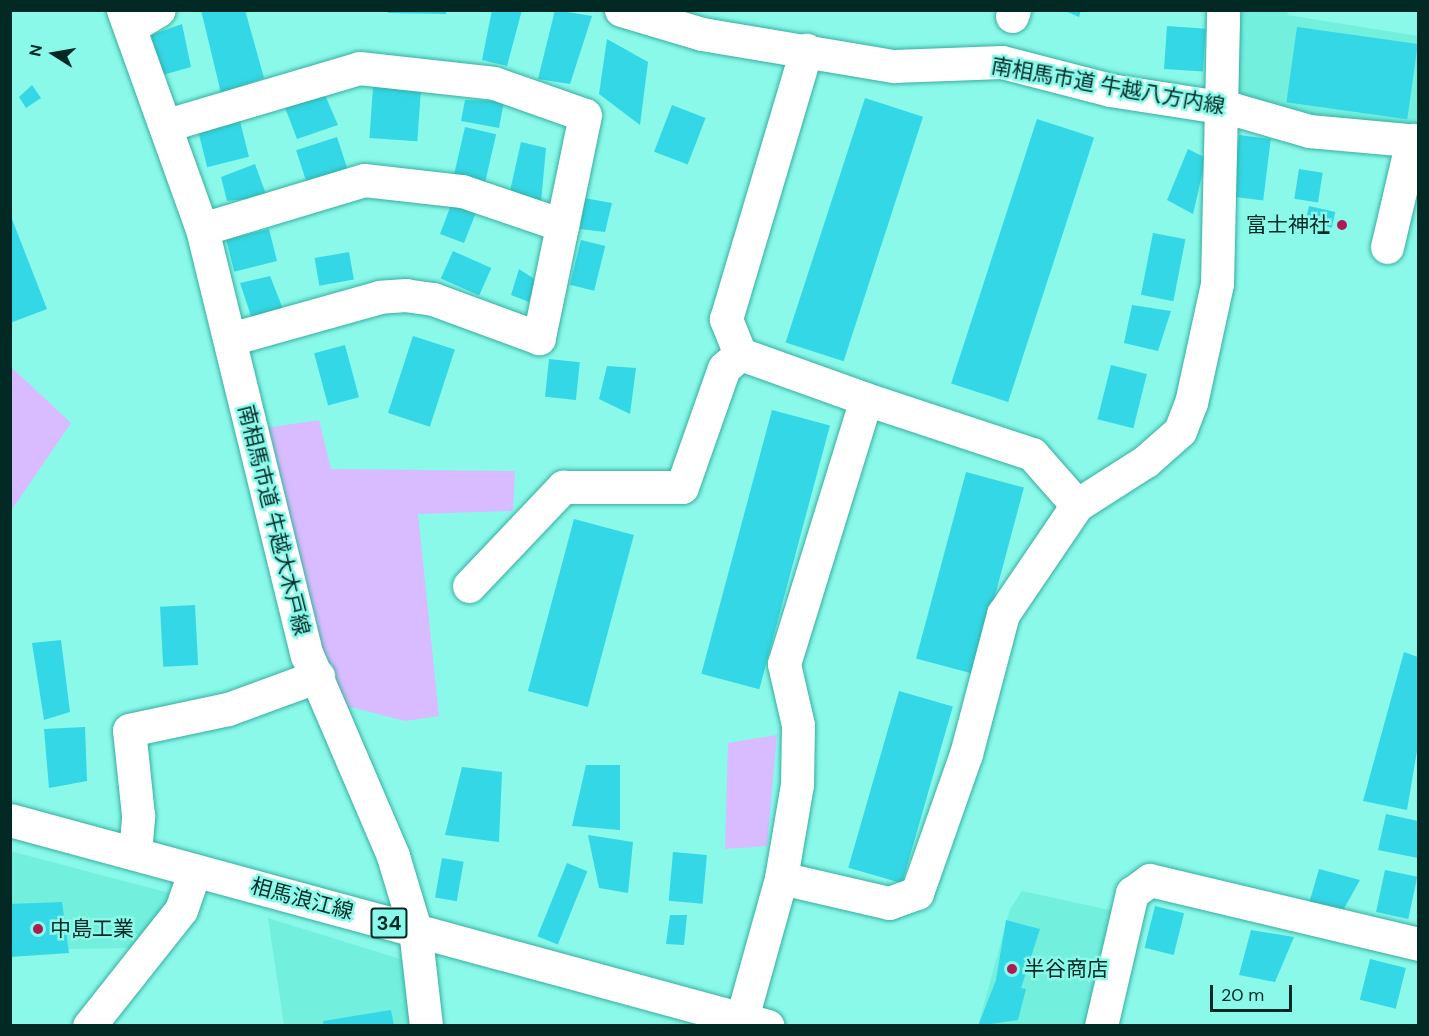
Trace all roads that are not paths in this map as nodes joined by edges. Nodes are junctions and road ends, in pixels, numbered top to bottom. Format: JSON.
{"nodes":[{"id":1,"x":621,"y":10,"type":"edge"},
{"id":2,"x":1222,"y":10,"type":"edge"},
{"id":3,"x":138,"y":16,"type":"edge"},
{"id":4,"x":806,"y":50,"type":"junction"},
{"id":5,"x":1222,"y":107,"type":"junction"},
{"id":6,"x":167,"y":125,"type":"junction"},
{"id":7,"x":1415,"y":141,"type":"edge"},
{"id":8,"x":562,"y":225,"type":"junction"},
{"id":9,"x":202,"y":229,"type":"junction"},
{"id":10,"x":1387,"y":247,"type":"dead end"},
{"id":11,"x":231,"y":339,"type":"junction"},
{"id":12,"x":740,"y":354,"type":"junction"},
{"id":13,"x":866,"y":399,"type":"junction"},
{"id":14,"x":1077,"y":505,"type":"junction"},
{"id":15,"x":469,"y":586,"type":"dead end"},
{"id":16,"x":318,"y":676,"type":"junction"},
{"id":17,"x":10,"y":820,"type":"edge"},
{"id":18,"x":135,"y":853,"type":"junction"},
{"id":19,"x":195,"y":870,"type":"junction"},
{"id":20,"x":782,"y":878,"type":"junction"},
{"id":21,"x":415,"y":929,"type":"junction"},
{"id":22,"x":1419,"y":944,"type":"edge"},
{"id":23,"x":106,"y":1017,"type":"edge"},
{"id":24,"x":755,"y":1022,"type":"edge"},
{"id":25,"x":426,"y":1026,"type":"edge"},
{"id":26,"x":1101,"y":1026,"type":"edge"}],
"edges":[{"from":1,"to":4,"type":"street","name":"南相馬市道 牛越八方内線"},
{"from":2,"to":5,"type":"street"},
{"from":3,"to":6,"type":"street","name":"南相馬市道 牛越大木戸線"},
{"from":4,"to":5,"type":"street","name":"南相馬市道 牛越八方内線"},
{"from":4,"to":12,"type":"street"},
{"from":5,"to":7,"type":"street","name":"南相馬市道 牛越八方内線"},
{"from":5,"to":14,"type":"street"},
{"from":6,"to":8,"type":"street"},
{"from":6,"to":9,"type":"street","name":"南相馬市道 牛越大木戸線"},
{"from":7,"to":10,"type":"street"},
{"from":8,"to":9,"type":"street"},
{"from":8,"to":11,"type":"street"},
{"from":9,"to":11,"type":"street","name":"南相馬市道 牛越大木戸線"},
{"from":11,"to":16,"type":"street","name":"南相馬市道 牛越大木戸線"},
{"from":12,"to":13,"type":"street"},
{"from":12,"to":15,"type":"street"},
{"from":13,"to":14,"type":"street"},
{"from":13,"to":20,"type":"street"},
{"from":14,"to":20,"type":"street"},
{"from":16,"to":18,"type":"street"},
{"from":16,"to":21,"type":"street","name":"南相馬市道 牛越大木戸線"},
{"from":17,"to":18,"type":"street","name":"相馬浪江線","number":"34"},
{"from":18,"to":19,"type":"street","name":"相馬浪江線","number":"34"},
{"from":19,"to":21,"type":"street","name":"相馬浪江線","number":"34"},
{"from":19,"to":23,"type":"street"},
{"from":20,"to":24,"type":"street"},
{"from":21,"to":24,"type":"street","name":"相馬浪江線","number":"34"},
{"from":21,"to":25,"type":"street","name":"南相馬市道 牛越大木戸線"},
{"from":22,"to":26,"type":"street"}]}
